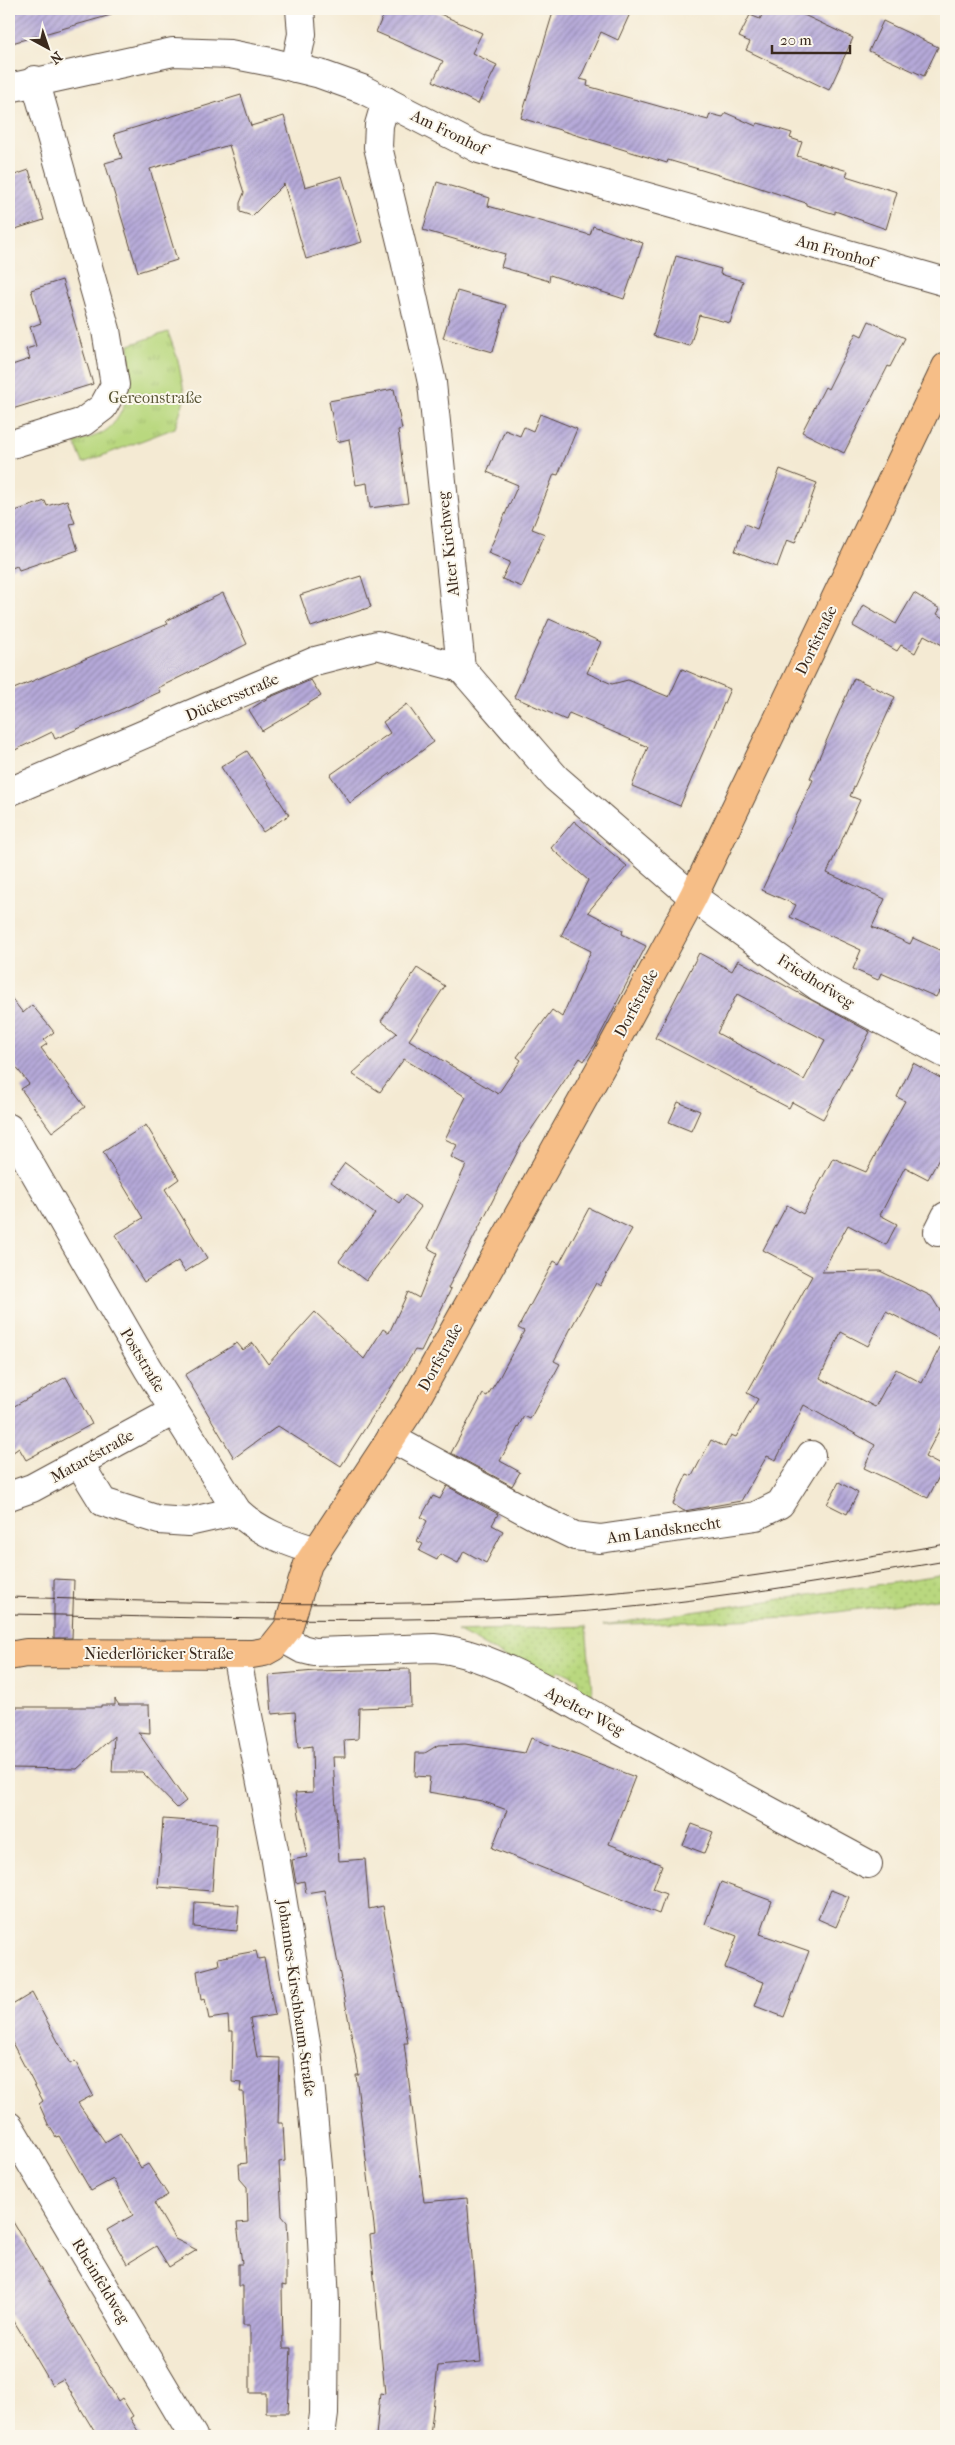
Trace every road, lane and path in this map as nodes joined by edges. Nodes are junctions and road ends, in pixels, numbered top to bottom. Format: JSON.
{"nodes":[{"id":1,"x":300,"y":9,"type":"edge"},
{"id":2,"x":295,"y":68,"type":"junction"},
{"id":3,"x":35,"y":80,"type":"junction"},
{"id":4,"x":9,"y":88,"type":"edge"},
{"id":5,"x":386,"y":101,"type":"junction"},
{"id":6,"x":946,"y":282,"type":"edge"},
{"id":7,"x":946,"y":367,"type":"edge"},
{"id":8,"x":9,"y":445,"type":"edge"},
{"id":9,"x":462,"y":668,"type":"junction"},
{"id":10,"x":9,"y":792,"type":"edge"},
{"id":11,"x":693,"y":898,"type":"junction"},
{"id":12,"x":946,"y":1054,"type":"edge"},
{"id":13,"x":9,"y":1128,"type":"edge"},
{"id":14,"x":174,"y":1411,"type":"junction"},
{"id":15,"x":391,"y":1438,"type":"junction"},
{"id":16,"x":811,"y":1455,"type":"dead end"},
{"id":17,"x":79,"y":1463,"type":"junction"},
{"id":18,"x":9,"y":1496,"type":"edge"},
{"id":19,"x":237,"y":1511,"type":"junction"},
{"id":20,"x":316,"y":1551,"type":"junction"},
{"id":21,"x":287,"y":1628,"type":"junction"},
{"id":22,"x":236,"y":1654,"type":"junction"},
{"id":23,"x":9,"y":1656,"type":"edge"},
{"id":24,"x":868,"y":1864,"type":"dead end"},
{"id":25,"x":9,"y":2126,"type":"edge"},
{"id":26,"x":193,"y":2436,"type":"edge"},
{"id":27,"x":321,"y":2436,"type":"edge"}],
"edges":[{"from":1,"to":2,"type":"street"},
{"from":2,"to":3,"type":"street","name":"Am Fronhof"},
{"from":2,"to":5,"type":"street","name":"Am Fronhof"},
{"from":3,"to":4,"type":"street","name":"Am Fronhof"},
{"from":3,"to":8,"type":"street"},
{"from":5,"to":6,"type":"street","name":"Am Fronhof"},
{"from":5,"to":9,"type":"street","name":"Alter Kirchweg"},
{"from":7,"to":11,"type":"main road","name":"Dorfstraße"},
{"from":9,"to":10,"type":"street","name":"Dückersstraße"},
{"from":9,"to":11,"type":"street"},
{"from":11,"to":12,"type":"street","name":"Friedhofweg"},
{"from":11,"to":15,"type":"main road","name":"Dorfstraße"},
{"from":13,"to":14,"type":"street","name":"Poststraße"},
{"from":14,"to":17,"type":"street","name":"Mataréstraße"},
{"from":14,"to":19,"type":"street","name":"Poststraße"},
{"from":15,"to":16,"type":"street","name":"Am Landsknecht"},
{"from":15,"to":20,"type":"main road","name":"Dorfstraße"},
{"from":17,"to":18,"type":"street","name":"Mataréstraße"},
{"from":17,"to":19,"type":"street"},
{"from":19,"to":20,"type":"street","name":"Poststraße"},
{"from":20,"to":21,"type":"main road","name":"Dorfstraße"},
{"from":21,"to":22,"type":"main road","name":"Niederlöricker Straße"},
{"from":21,"to":24,"type":"street","name":"Apelter Weg"},
{"from":22,"to":23,"type":"main road","name":"Niederlöricker Straße"},
{"from":22,"to":27,"type":"street","name":"Johannes-Kirschbaum-Straße"},
{"from":25,"to":26,"type":"street","name":"Rheinfeldweg"}]}
